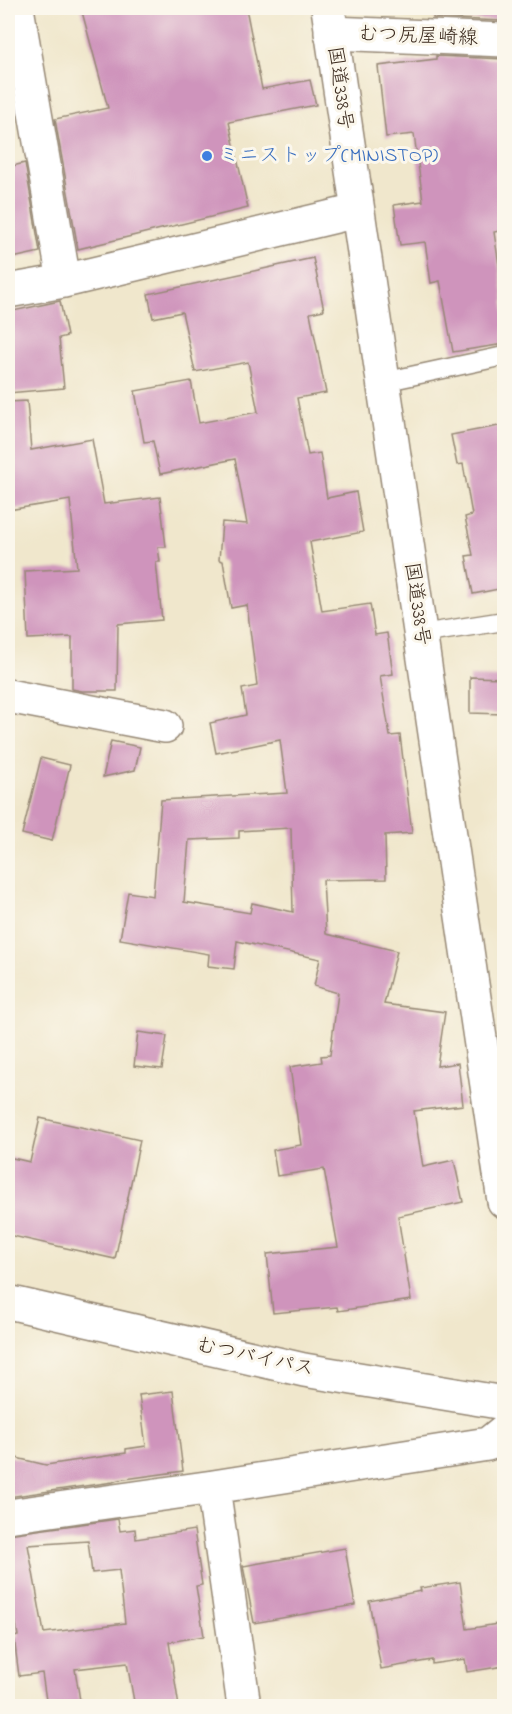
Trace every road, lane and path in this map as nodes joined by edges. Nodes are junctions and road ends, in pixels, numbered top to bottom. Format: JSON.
{"nodes":[{"id":1,"x":17,"y":8,"type":"edge"},
{"id":2,"x":330,"y":20,"type":"edge"},
{"id":3,"x":504,"y":40,"type":"edge"},
{"id":4,"x":357,"y":211,"type":"junction"},
{"id":5,"x":64,"y":281,"type":"junction"},
{"id":6,"x":8,"y":291,"type":"edge"},
{"id":7,"x":504,"y":356,"type":"edge"},
{"id":8,"x":383,"y":382,"type":"junction"},
{"id":9,"x":504,"y":621,"type":"edge"},
{"id":10,"x":421,"y":634,"type":"junction"},
{"id":11,"x":8,"y":696,"type":"edge"},
{"id":12,"x":165,"y":726,"type":"dead end"},
{"id":13,"x":504,"y":1201,"type":"edge"},
{"id":14,"x":8,"y":1302,"type":"edge"},
{"id":15,"x":504,"y":1403,"type":"edge"},
{"id":16,"x":504,"y":1431,"type":"edge"},
{"id":17,"x":213,"y":1487,"type":"junction"},
{"id":18,"x":8,"y":1516,"type":"edge"},
{"id":19,"x":244,"y":1707,"type":"edge"}],
"edges":[{"from":1,"to":5,"type":"main road"},
{"from":2,"to":3,"type":"main road","name":"むつ尻屋崎線"},
{"from":2,"to":4,"type":"main road","name":"国道338号"},
{"from":4,"to":5,"type":"main road"},
{"from":4,"to":8,"type":"main road","name":"国道338号"},
{"from":5,"to":6,"type":"main road"},
{"from":7,"to":8,"type":"lane"},
{"from":8,"to":10,"type":"main road","name":"国道338号"},
{"from":9,"to":10,"type":"lane"},
{"from":10,"to":13,"type":"main road","name":"国道338号"},
{"from":11,"to":12,"type":"main road"},
{"from":14,"to":15,"type":"main road","name":"むつバイパス"},
{"from":16,"to":17,"type":"main road"},
{"from":17,"to":18,"type":"main road"},
{"from":17,"to":19,"type":"main road"}]}
